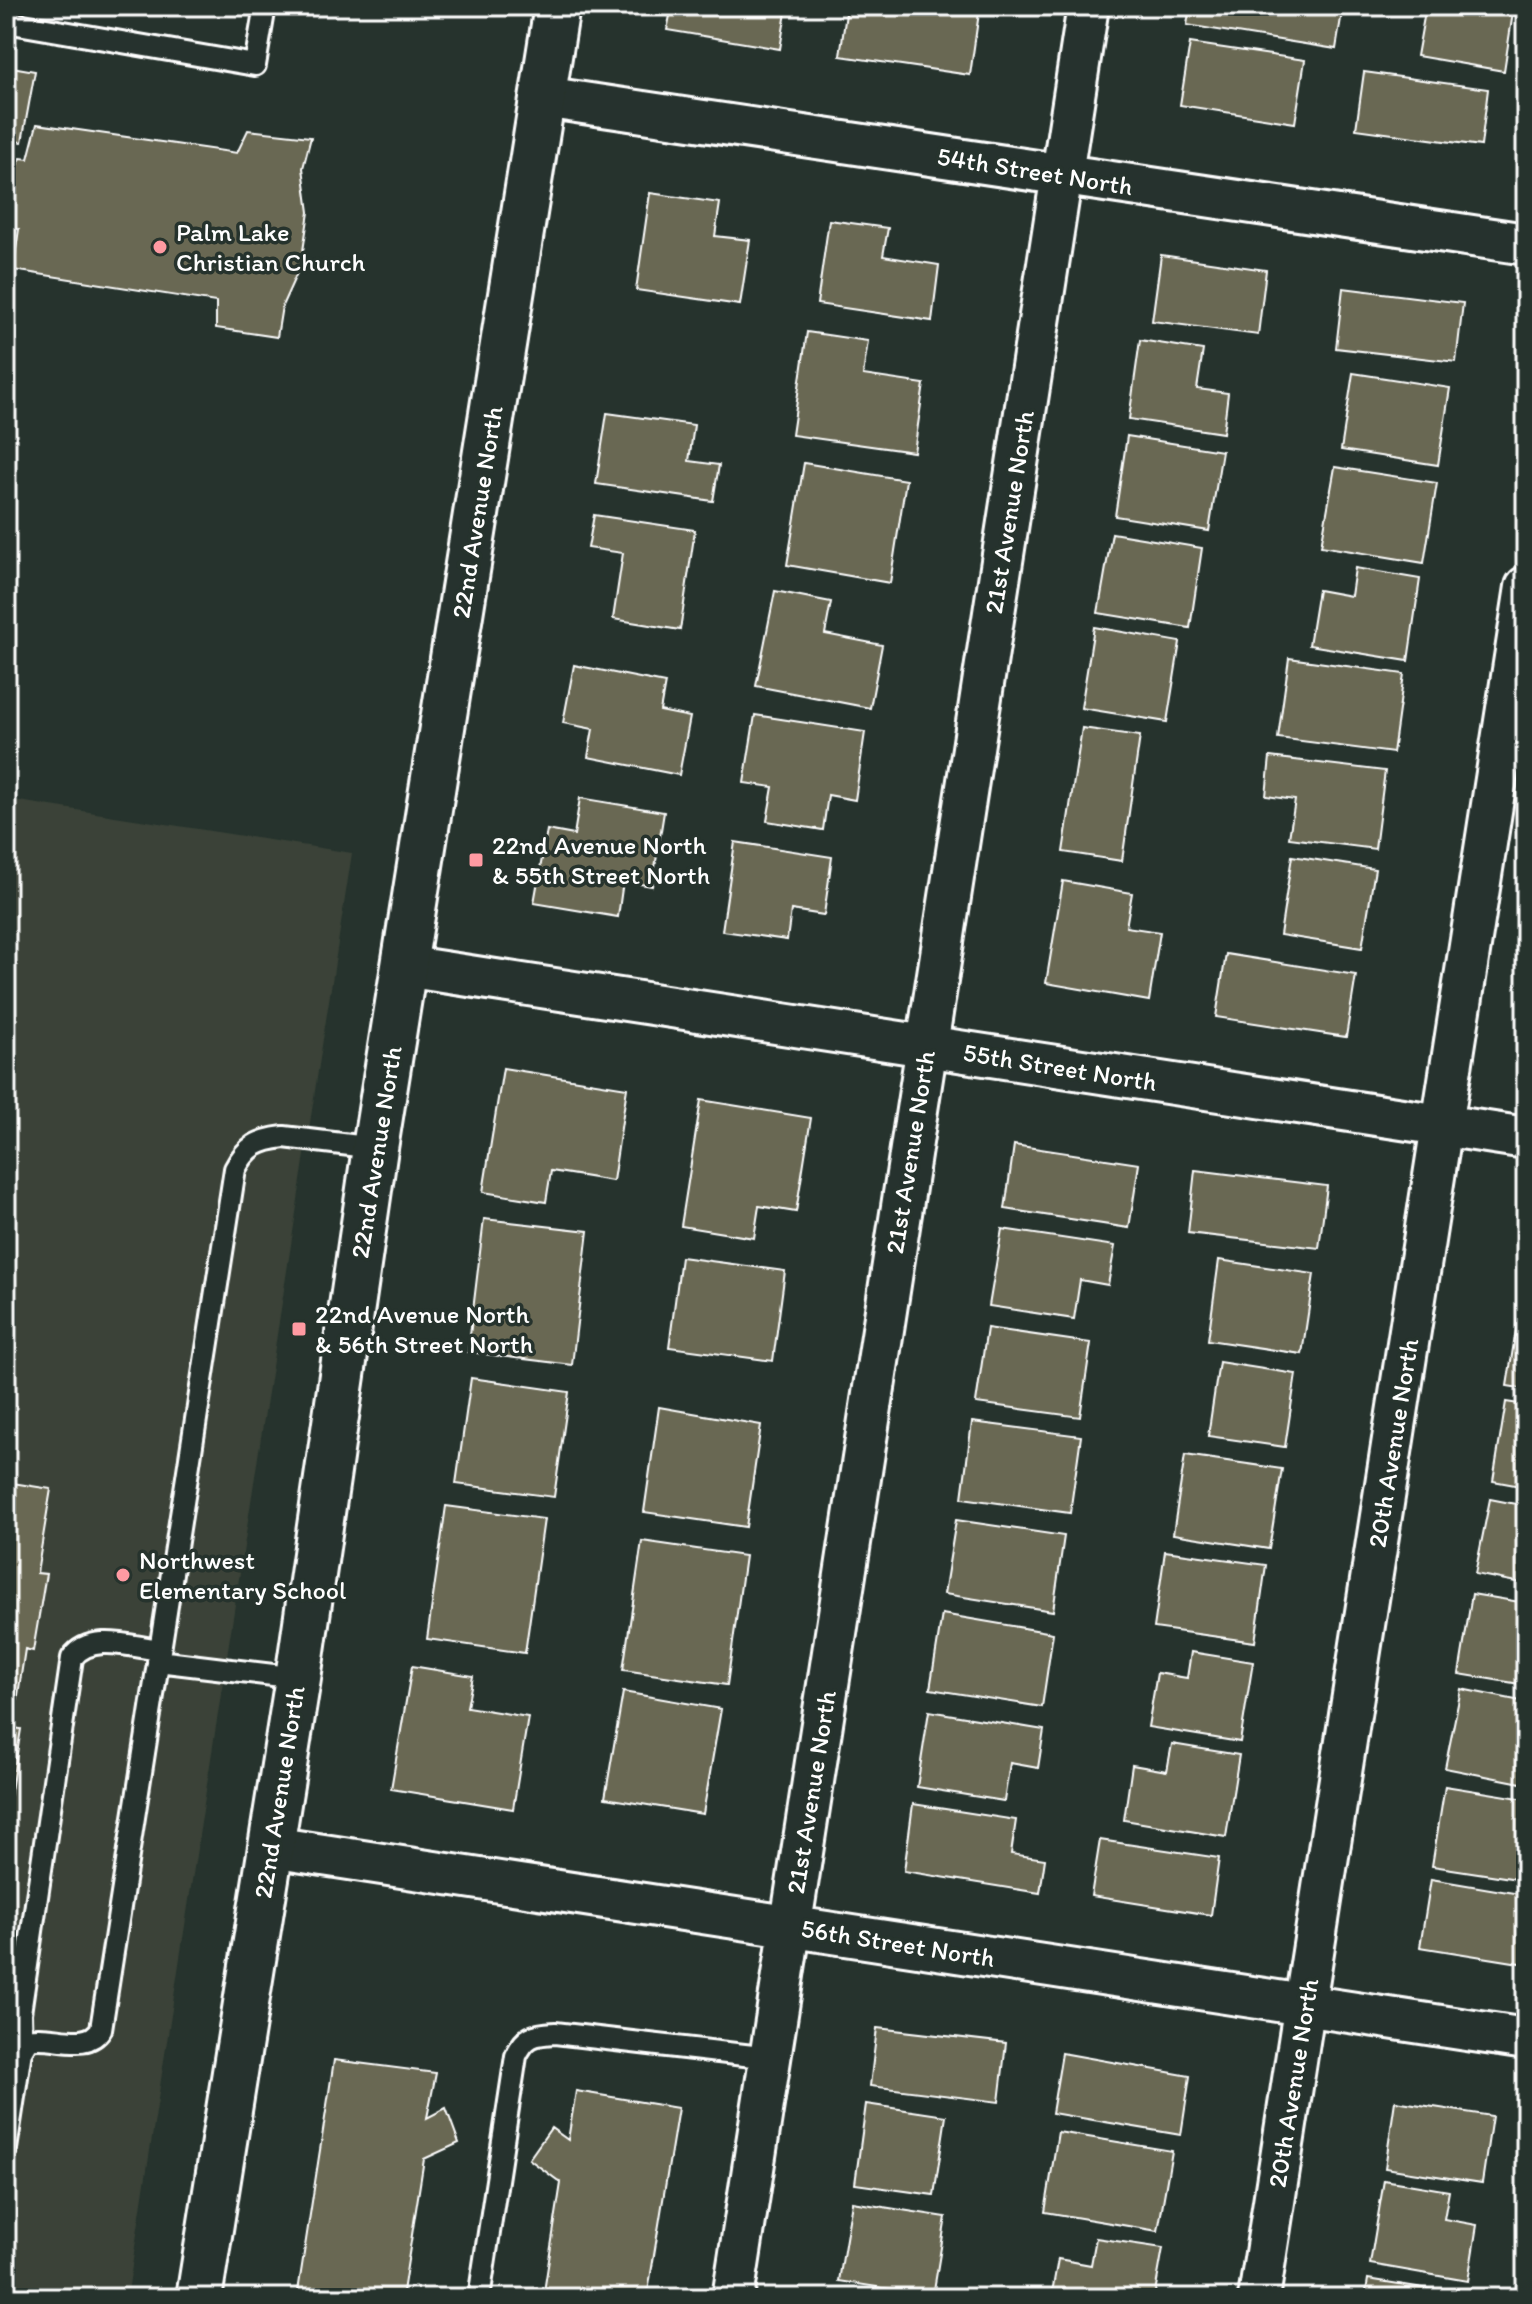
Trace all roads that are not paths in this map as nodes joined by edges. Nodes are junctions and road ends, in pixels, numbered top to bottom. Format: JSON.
{"nodes":[{"id":1,"x":265,"y":6,"type":"edge"},
{"id":2,"x":557,"y":6,"type":"edge"},
{"id":3,"x":1088,"y":6,"type":"edge"},
{"id":4,"x":10,"y":17,"type":"edge"},
{"id":5,"x":543,"y":97,"type":"junction"},
{"id":6,"x":1061,"y":175,"type":"junction"},
{"id":7,"x":1526,"y":244,"type":"edge"},
{"id":8,"x":1526,"y":587,"type":"edge"},
{"id":9,"x":404,"y":966,"type":"junction"},
{"id":10,"x":926,"y":1046,"type":"junction"},
{"id":11,"x":1442,"y":1125,"type":"junction"},
{"id":12,"x":1526,"y":1138,"type":"edge"},
{"id":13,"x":375,"y":1148,"type":"junction"},
{"id":14,"x":159,"y":1656,"type":"junction"},
{"id":15,"x":298,"y":1678,"type":"junction"},
{"id":16,"x":271,"y":1847,"type":"junction"},
{"id":17,"x":791,"y":1926,"type":"junction"},
{"id":18,"x":1305,"y":2005,"type":"junction"},
{"id":19,"x":1526,"y":2039,"type":"edge"},
{"id":20,"x":21,"y":2051,"type":"junction"},
{"id":21,"x":770,"y":2058,"type":"junction"},
{"id":22,"x":6,"y":2149,"type":"edge"},
{"id":23,"x":199,"y":2298,"type":"edge"},
{"id":24,"x":479,"y":2298,"type":"edge"},
{"id":25,"x":733,"y":2298,"type":"edge"},
{"id":26,"x":1259,"y":2298,"type":"edge"}],
"edges":[{"from":1,"to":4,"type":"lane"},
{"from":2,"to":5,"type":"main road","name":"22nd Avenue North"},
{"from":3,"to":6,"type":"street","name":"21st Avenue North"},
{"from":5,"to":6,"type":"street","name":"54th Street North"},
{"from":5,"to":9,"type":"main road","name":"22nd Avenue North"},
{"from":6,"to":7,"type":"street","name":"54th Street North"},
{"from":6,"to":10,"type":"street","name":"21st Avenue North"},
{"from":8,"to":11,"type":"street","name":"20th Avenue North"},
{"from":9,"to":10,"type":"street","name":"55th Street North"},
{"from":9,"to":13,"type":"main road","name":"22nd Avenue North"},
{"from":10,"to":11,"type":"street","name":"55th Street North"},
{"from":10,"to":17,"type":"street","name":"21st Avenue North"},
{"from":11,"to":12,"type":"street","name":"55th Street North"},
{"from":11,"to":18,"type":"street","name":"20th Avenue North"},
{"from":13,"to":14,"type":"lane"},
{"from":13,"to":15,"type":"main road","name":"22nd Avenue North"},
{"from":14,"to":15,"type":"lane"},
{"from":14,"to":20,"type":"lane"},
{"from":14,"to":20,"type":"lane"},
{"from":15,"to":16,"type":"main road","name":"22nd Avenue North"},
{"from":16,"to":17,"type":"street","name":"56th Street North"},
{"from":16,"to":23,"type":"main road","name":"22nd Avenue North"},
{"from":17,"to":18,"type":"street","name":"56th Street North"},
{"from":17,"to":21,"type":"street","name":"21st Avenue North"},
{"from":18,"to":19,"type":"street","name":"56th Street North"},
{"from":18,"to":26,"type":"street","name":"20th Avenue North"},
{"from":20,"to":22,"type":"lane"},
{"from":21,"to":24,"type":"lane"},
{"from":21,"to":25,"type":"street","name":"21st Avenue North"}]}
